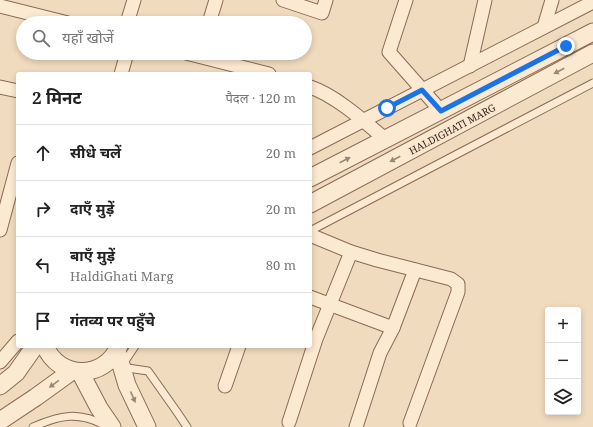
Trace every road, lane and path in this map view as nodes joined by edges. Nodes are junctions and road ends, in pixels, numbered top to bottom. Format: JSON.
{"nodes":[{"id":1,"x":134,"y":0,"type":"edge"},
{"id":2,"x":216,"y":0,"type":"edge"},
{"id":3,"x":283,"y":0,"type":"edge"},
{"id":4,"x":326,"y":0,"type":"edge"},
{"id":5,"x":406,"y":0,"type":"edge"},
{"id":6,"x":485,"y":0,"type":"edge"},
{"id":7,"x":552,"y":0,"type":"edge"},
{"id":8,"x":593,"y":2,"type":"edge"},
{"id":9,"x":1,"y":10,"type":"edge"},
{"id":10,"x":32,"y":16,"type":"edge"},
{"id":11,"x":129,"y":16,"type":"edge"},
{"id":12,"x":211,"y":16,"type":"edge"},
{"id":13,"x":544,"y":27,"type":"junction"},
{"id":14,"x":593,"y":32,"type":"edge"},
{"id":15,"x":593,"y":53,"type":"edge"},
{"id":16,"x":125,"y":60,"type":"edge"},
{"id":17,"x":219,"y":60,"type":"edge"},
{"id":18,"x":470,"y":66,"type":"junction"},
{"id":19,"x":122,"y":72,"type":"edge"},
{"id":20,"x":262,"y":72,"type":"edge"},
{"id":21,"x":593,"y":83,"type":"edge"},
{"id":22,"x":0,"y":87,"type":"edge"},
{"id":23,"x":312,"y":88,"type":"edge"},
{"id":24,"x":422,"y":90,"type":"junction"},
{"id":25,"x":16,"y":91,"type":"edge"},
{"id":26,"x":441,"y":111,"type":"junction"},
{"id":27,"x":364,"y":120,"type":"junction"},
{"id":28,"x":385,"y":139,"type":"junction"},
{"id":29,"x":312,"y":147,"type":"edge"},
{"id":30,"x":16,"y":170,"type":"edge"},
{"id":31,"x":312,"y":177,"type":"edge"},
{"id":32,"x":312,"y":203,"type":"edge"},
{"id":33,"x":0,"y":230,"type":"edge"},
{"id":34,"x":312,"y":230,"type":"edge"},
{"id":35,"x":312,"y":236,"type":"edge"},
{"id":36,"x":351,"y":252,"type":"junction"},
{"id":37,"x":415,"y":270,"type":"junction"},
{"id":38,"x":312,"y":298,"type":"edge"},
{"id":39,"x":330,"y":304,"type":"junction"},
{"id":40,"x":393,"y":328,"type":"junction"},
{"id":41,"x":16,"y":343,"type":"edge"},
{"id":42,"x":34,"y":348,"type":"edge"},
{"id":43,"x":46,"y":348,"type":"edge"},
{"id":44,"x":131,"y":348,"type":"edge"},
{"id":45,"x":238,"y":348,"type":"edge"},
{"id":46,"x":119,"y":355,"type":"edge"},
{"id":47,"x":1,"y":359,"type":"edge"},
{"id":48,"x":20,"y":368,"type":"junction"},
{"id":49,"x":76,"y":371,"type":"junction"},
{"id":50,"x":0,"y":386,"type":"edge"},
{"id":51,"x":225,"y":386,"type":"dead end"},
{"id":52,"x":0,"y":421,"type":"edge"},
{"id":53,"x":289,"y":422,"type":"dead end"},
{"id":54,"x":410,"y":423,"type":"dead end"},
{"id":55,"x":108,"y":426,"type":"edge"},
{"id":56,"x":33,"y":427,"type":"edge"},
{"id":57,"x":147,"y":427,"type":"edge"},
{"id":58,"x":187,"y":427,"type":"edge"},
{"id":59,"x":356,"y":427,"type":"edge"}],
"edges":[{"from":1,"to":11,"type":"street"},
{"from":2,"to":12,"type":"street"},
{"from":3,"to":4,"type":"street"},
{"from":5,"to":24,"type":"street"},
{"from":6,"to":18,"type":"street"},
{"from":7,"to":13,"type":"street"},
{"from":8,"to":13,"type":"street"},
{"from":9,"to":10,"type":"street"},
{"from":13,"to":18,"type":"street"},
{"from":14,"to":26,"type":"street","name":"HALDIGHATI MARG"},
{"from":15,"to":32,"type":"street","name":"HALDIGHATI MARG","one_way":true},
{"from":16,"to":19,"type":"street"},
{"from":17,"to":20,"type":"street"},
{"from":18,"to":24,"type":"street"},
{"from":21,"to":34,"type":"lane"},
{"from":22,"to":25,"type":"street"},
{"from":23,"to":27,"type":"street"},
{"from":24,"to":26,"type":"street"},
{"from":24,"to":27,"type":"street"},
{"from":26,"to":28,"type":"street","name":"HALDIGHATI MARG"},
{"from":27,"to":28,"type":"street"},
{"from":27,"to":29,"type":"street"},
{"from":31,"to":28,"type":"street","name":"HALDIGHATI MARG","one_way":true},
{"from":30,"to":33,"type":"street"},
{"from":35,"to":36,"type":"street"},
{"from":36,"to":37,"type":"street"},
{"from":36,"to":39,"type":"street"},
{"from":37,"to":40,"type":"street"},
{"from":37,"to":54,"type":"street"},
{"from":38,"to":39,"type":"street"},
{"from":39,"to":40,"type":"street"},
{"from":39,"to":53,"type":"street"},
{"from":40,"to":59,"type":"street"},
{"from":41,"to":47,"type":"street"},
{"from":42,"to":48,"type":"street"},
{"from":43,"to":49,"type":"street"},
{"from":44,"to":46,"type":"lane"},
{"from":45,"to":51,"type":"street"},
{"from":46,"to":49,"type":"street"},
{"from":46,"to":57,"type":"street","one_way":true},
{"from":46,"to":58,"type":"lane"},
{"from":47,"to":48,"type":"street"},
{"from":48,"to":50,"type":"street"},
{"from":49,"to":52,"type":"street","one_way":true},
{"from":49,"to":55,"type":"street"},
{"from":55,"to":56,"type":"lane"}]}
